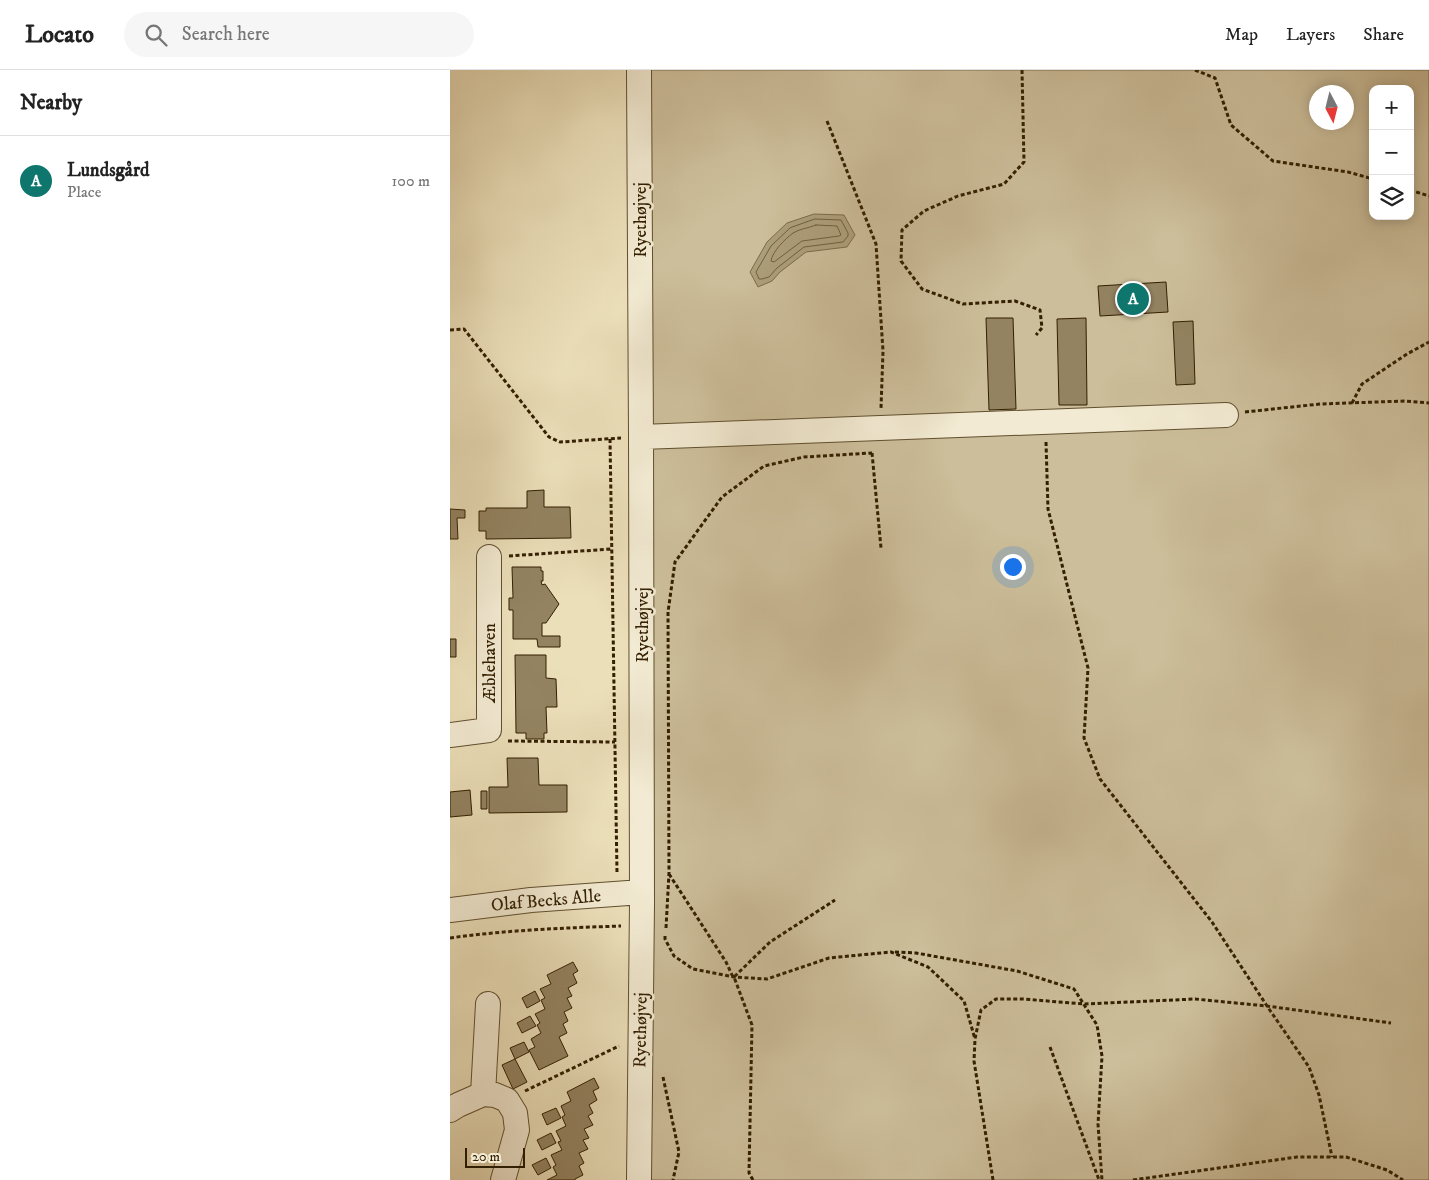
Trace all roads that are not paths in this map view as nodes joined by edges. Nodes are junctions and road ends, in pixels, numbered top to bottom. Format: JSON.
{"nodes":[{"id":1,"x":639,"y":70,"type":"edge"},
{"id":2,"x":1226,"y":415,"type":"road end"},
{"id":3,"x":641,"y":437,"type":"junction"},
{"id":4,"x":489,"y":557,"type":"road end"},
{"id":5,"x":450,"y":735,"type":"edge"},
{"id":6,"x":642,"y":892,"type":"junction"},
{"id":7,"x":450,"y":910,"type":"edge"},
{"id":8,"x":488,"y":1004,"type":"dead end"},
{"id":9,"x":484,"y":1094,"type":"junction"},
{"id":10,"x":450,"y":1110,"type":"edge"},
{"id":11,"x":504,"y":1180,"type":"edge"},
{"id":12,"x":639,"y":1180,"type":"edge"}],
"edges":[{"from":1,"to":3,"type":"street","name":"Ryethøjvej"},
{"from":2,"to":3,"type":"street"},
{"from":3,"to":6,"type":"street","name":"Ryethøjvej"},
{"from":4,"to":5,"type":"street","name":"Æblehaven"},
{"from":6,"to":7,"type":"street","name":"Olaf Becks Alle"},
{"from":6,"to":12,"type":"street","name":"Ryethøjvej"},
{"from":8,"to":9,"type":"street"},
{"from":9,"to":10,"type":"street"},
{"from":9,"to":11,"type":"street"}]}
